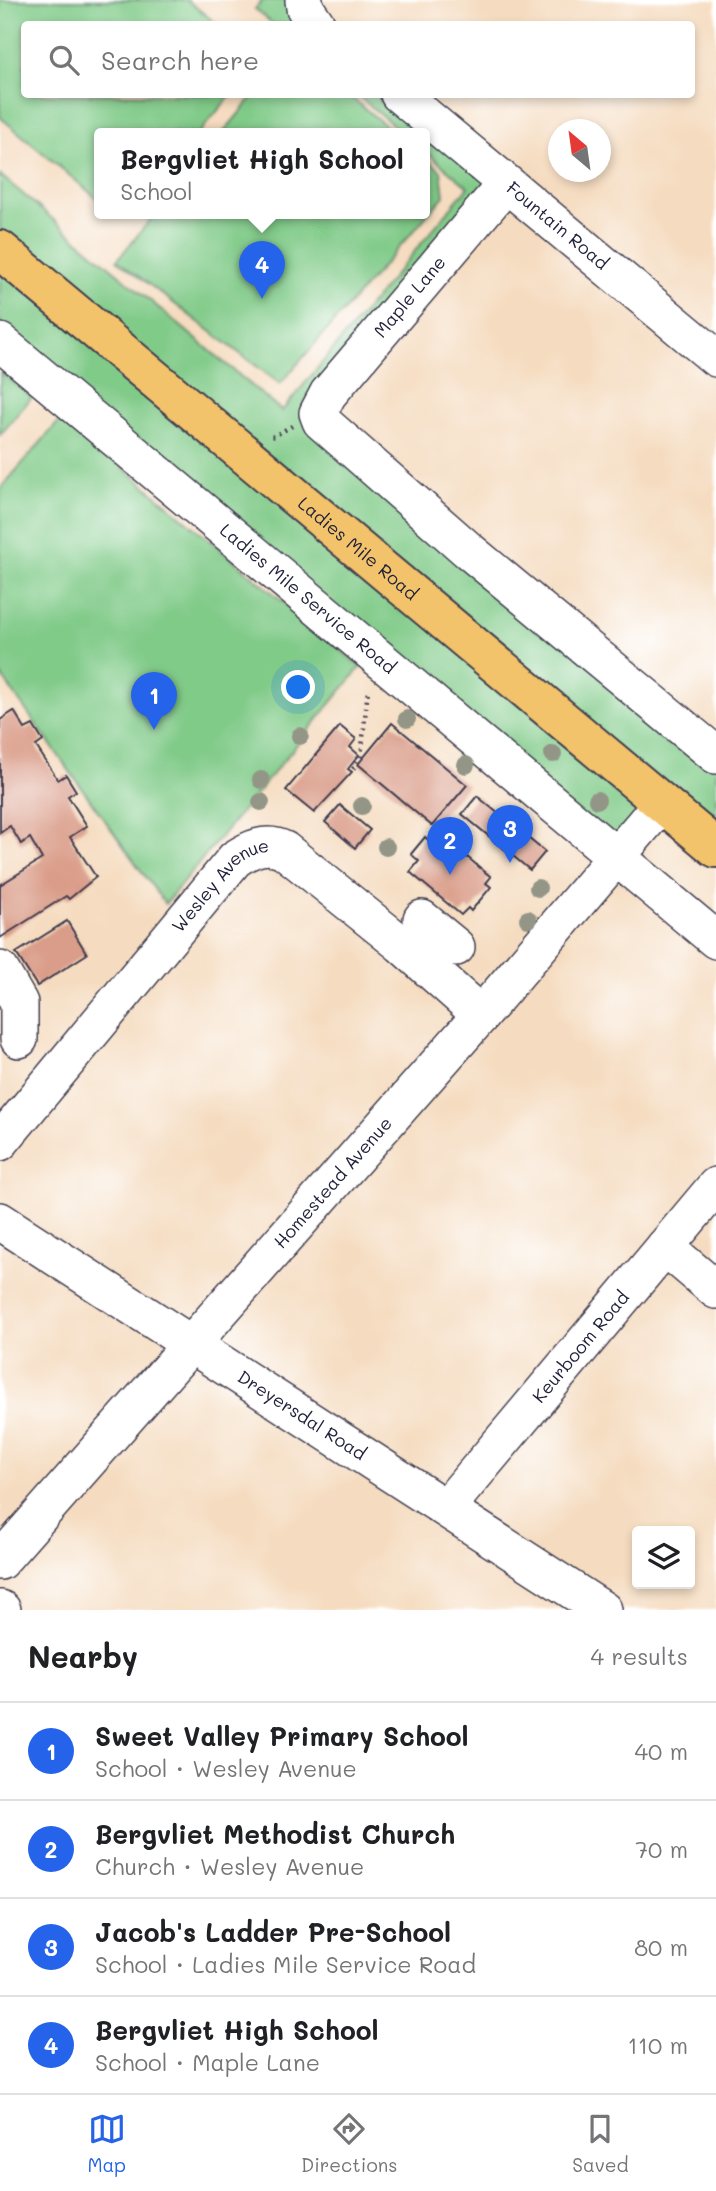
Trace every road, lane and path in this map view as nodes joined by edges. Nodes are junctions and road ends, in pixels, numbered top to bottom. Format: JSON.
{"nodes":[{"id":1,"x":304,"y":0,"type":"edge"},
{"id":2,"x":314,"y":21,"type":"edge"},
{"id":3,"x":404,"y":98,"type":"edge"},
{"id":4,"x":506,"y":184,"type":"junction"},
{"id":5,"x":0,"y":250,"type":"edge"},
{"id":6,"x":0,"y":342,"type":"edge"},
{"id":7,"x":716,"y":358,"type":"edge"},
{"id":8,"x":370,"y":678,"type":"dead end"},
{"id":9,"x":716,"y":755,"type":"edge"},
{"id":10,"x":353,"y":769,"type":"dead end"},
{"id":11,"x":662,"y":803,"type":"junction"},
{"id":12,"x":716,"y":848,"type":"edge"},
{"id":13,"x":615,"y":857,"type":"junction"},
{"id":14,"x":422,"y":919,"type":"dead end"},
{"id":15,"x":716,"y":940,"type":"edge"},
{"id":16,"x":456,"y":947,"type":"dead end"},
{"id":17,"x":0,"y":970,"type":"edge"},
{"id":18,"x":481,"y":1015,"type":"junction"},
{"id":19,"x":10,"y":1041,"type":"edge"},
{"id":20,"x":58,"y":1071,"type":"junction"},
{"id":21,"x":0,"y":1142,"type":"edge"},
{"id":22,"x":716,"y":1186,"type":"edge"},
{"id":23,"x":0,"y":1221,"type":"edge"},
{"id":24,"x":664,"y":1247,"type":"junction"},
{"id":25,"x":716,"y":1290,"type":"edge"},
{"id":26,"x":191,"y":1344,"type":"junction"},
{"id":27,"x":446,"y":1508,"type":"junction"},
{"id":28,"x":0,"y":1561,"type":"edge"},
{"id":29,"x":603,"y":1610,"type":"edge"}],
"edges":[{"from":1,"to":2,"type":"street"},
{"from":3,"to":4,"type":"street","name":"Fountain Road"},
{"from":4,"to":7,"type":"street","name":"Fountain Road"},
{"from":4,"to":9,"type":"street","name":"Maple Lane"},
{"from":5,"to":11,"type":"main road","name":"Ladies Mile Road"},
{"from":6,"to":13,"type":"street","name":"Ladies Mile Service Road"},
{"from":8,"to":10,"type":"path"},
{"from":11,"to":12,"type":"main road","name":"Ladies Mile Road"},
{"from":11,"to":13,"type":"street","name":"Homestead Avenue"},
{"from":13,"to":15,"type":"street","name":"Ladies Mile Service Road"},
{"from":13,"to":18,"type":"street","name":"Homestead Avenue"},
{"from":14,"to":16,"type":"street"},
{"from":17,"to":19,"type":"street"},
{"from":18,"to":20,"type":"street","name":"Wesley Avenue"},
{"from":18,"to":26,"type":"street","name":"Homestead Avenue"},
{"from":19,"to":20,"type":"street"},
{"from":20,"to":21,"type":"street","name":"Wesley Avenue"},
{"from":22,"to":24,"type":"street","name":"Keurboom Road"},
{"from":23,"to":26,"type":"street","name":"Dreyersdal Road"},
{"from":24,"to":25,"type":"street"},
{"from":24,"to":27,"type":"street","name":"Keurboom Road"},
{"from":26,"to":27,"type":"street","name":"Dreyersdal Road"},
{"from":26,"to":28,"type":"street","name":"Homestead Avenue"},
{"from":27,"to":29,"type":"street","name":"Dreyersdal Road"}]}
